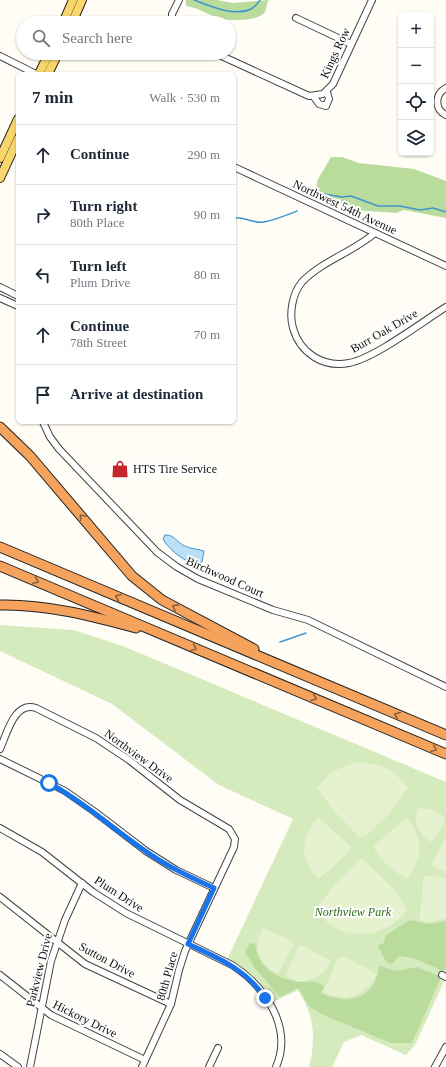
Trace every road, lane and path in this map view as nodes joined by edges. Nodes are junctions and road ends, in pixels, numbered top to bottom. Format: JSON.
{"nodes":[{"id":1,"x":73,"y":0,"type":"edge"},
{"id":2,"x":82,"y":0,"type":"edge"},
{"id":3,"x":179,"y":0,"type":"edge"},
{"id":4,"x":372,"y":0,"type":"edge"},
{"id":5,"x":66,"y":16,"type":"edge"},
{"id":6,"x":75,"y":16,"type":"edge"},
{"id":7,"x":174,"y":16,"type":"edge"},
{"id":8,"x":296,"y":18,"type":"dead end"},
{"id":9,"x":351,"y":44,"type":"junction"},
{"id":10,"x":0,"y":56,"type":"edge"},
{"id":11,"x":45,"y":60,"type":"edge"},
{"id":12,"x":55,"y":60,"type":"edge"},
{"id":13,"x":230,"y":60,"type":"edge"},
{"id":14,"x":34,"y":72,"type":"edge"},
{"id":15,"x":39,"y":72,"type":"edge"},
{"id":16,"x":49,"y":72,"type":"edge"},
{"id":17,"x":446,"y":88,"type":"edge"},
{"id":18,"x":327,"y":92,"type":"junction"},
{"id":19,"x":314,"y":97,"type":"junction"},
{"id":20,"x":446,"y":115,"type":"edge"},
{"id":21,"x":16,"y":124,"type":"edge"},
{"id":22,"x":16,"y":142,"type":"edge"},
{"id":23,"x":2,"y":160,"type":"edge"},
{"id":24,"x":236,"y":168,"type":"edge"},
{"id":25,"x":0,"y":178,"type":"edge"},
{"id":26,"x":375,"y":233,"type":"junction"},
{"id":27,"x":446,"y":266,"type":"edge"},
{"id":28,"x":0,"y":287,"type":"edge"},
{"id":29,"x":16,"y":295,"type":"edge"},
{"id":30,"x":0,"y":298,"type":"edge"},
{"id":31,"x":16,"y":305,"type":"edge"},
{"id":32,"x":446,"y":307,"type":"edge"},
{"id":33,"x":44,"y":424,"type":"edge"},
{"id":34,"x":0,"y":427,"type":"edge"},
{"id":35,"x":0,"y":547,"type":"edge"},
{"id":36,"x":0,"y":566,"type":"edge"},
{"id":37,"x":0,"y":605,"type":"edge"},
{"id":38,"x":171,"y":638,"type":"junction"},
{"id":39,"x":308,"y":677,"type":"junction"},
{"id":40,"x":446,"y":687,"type":"edge"},
{"id":41,"x":446,"y":735,"type":"edge"},
{"id":42,"x":0,"y":749,"type":"edge"},
{"id":43,"x":446,"y":754,"type":"edge"},
{"id":44,"x":0,"y":759,"type":"edge"},
{"id":45,"x":226,"y":826,"type":"joint"},
{"id":46,"x":0,"y":828,"type":"edge"},
{"id":47,"x":82,"y":883,"type":"junction"},
{"id":48,"x":214,"y":888,"type":"junction"},
{"id":49,"x":0,"y":897,"type":"edge"},
{"id":50,"x":57,"y":942,"type":"junction"},
{"id":51,"x":188,"y":944,"type":"junction"},
{"id":52,"x":0,"y":975,"type":"edge"},
{"id":53,"x":171,"y":1004,"type":"junction"},
{"id":54,"x":41,"y":1008,"type":"junction"},
{"id":55,"x":446,"y":1047,"type":"edge"},
{"id":56,"x":218,"y":1048,"type":"dead end"},
{"id":57,"x":0,"y":1054,"type":"edge"},
{"id":58,"x":145,"y":1060,"type":"junction"},
{"id":59,"x":18,"y":1067,"type":"edge"},
{"id":60,"x":30,"y":1067,"type":"edge"},
{"id":61,"x":142,"y":1067,"type":"edge"},
{"id":62,"x":209,"y":1067,"type":"edge"},
{"id":63,"x":276,"y":1067,"type":"edge"},
{"id":64,"x":435,"y":1067,"type":"edge"}],
"edges":[{"from":1,"to":5,"type":"main road"},
{"from":2,"to":6,"type":"main road"},
{"from":3,"to":7,"type":"street"},
{"from":4,"to":9,"type":"street","name":"Kings Row"},
{"from":8,"to":9,"type":"street"},
{"from":9,"to":18,"type":"street","name":"Kings Row"},
{"from":10,"to":14,"type":"street"},
{"from":11,"to":15,"type":"main road"},
{"from":12,"to":16,"type":"main road"},
{"from":13,"to":19,"type":"street"},
{"from":17,"to":20,"type":"street"},
{"from":18,"to":19,"type":"street","name":"Kings Row"},
{"from":18,"to":19,"type":"street"},
{"from":21,"to":23,"type":"main road"},
{"from":22,"to":23,"type":"main road"},
{"from":23,"to":25,"type":"main road"},
{"from":24,"to":26,"type":"street","name":"Northwest 54th Avenue"},
{"from":26,"to":27,"type":"street","name":"Northwest 54th Avenue"},
{"from":26,"to":32,"type":"street","name":"Burr Oak Drive"},
{"from":28,"to":29,"type":"street"},
{"from":30,"to":31,"type":"street"},
{"from":33,"to":40,"type":"street","name":"Birchwood Court"},
{"from":39,"to":34,"type":"highway","one_way":true},
{"from":39,"to":35,"type":"highway","one_way":true},
{"from":36,"to":38,"type":"highway","one_way":true},
{"from":37,"to":38,"type":"highway"},
{"from":38,"to":43,"type":"highway","one_way":true},
{"from":41,"to":39,"type":"highway","one_way":true},
{"from":42,"to":45,"type":"street","name":"Northview Drive"},
{"from":44,"to":48,"type":"street"},
{"from":45,"to":48,"type":"street","name":"80th Place"},
{"from":46,"to":47,"type":"street","name":"Plum Drive"},
{"from":47,"to":50,"type":"street","name":"Parkview Drive"},
{"from":47,"to":51,"type":"street","name":"Plum Drive"},
{"from":48,"to":51,"type":"street","name":"80th Place"},
{"from":49,"to":50,"type":"street","name":"Sutton Drive"},
{"from":50,"to":53,"type":"street","name":"Sutton Drive"},
{"from":50,"to":54,"type":"street","name":"Parkview Drive"},
{"from":51,"to":53,"type":"street","name":"80th Place"},
{"from":51,"to":63,"type":"street","name":"Plum Drive"},
{"from":52,"to":54,"type":"street","name":"Hickory Drive"},
{"from":53,"to":58,"type":"street","name":"80th Place"},
{"from":54,"to":58,"type":"street","name":"Hickory Drive"},
{"from":54,"to":60,"type":"street","name":"Parkview Drive"},
{"from":55,"to":64,"type":"street"},
{"from":56,"to":62,"type":"street"},
{"from":57,"to":59,"type":"street"},
{"from":58,"to":61,"type":"street","name":"80th Place"}]}
